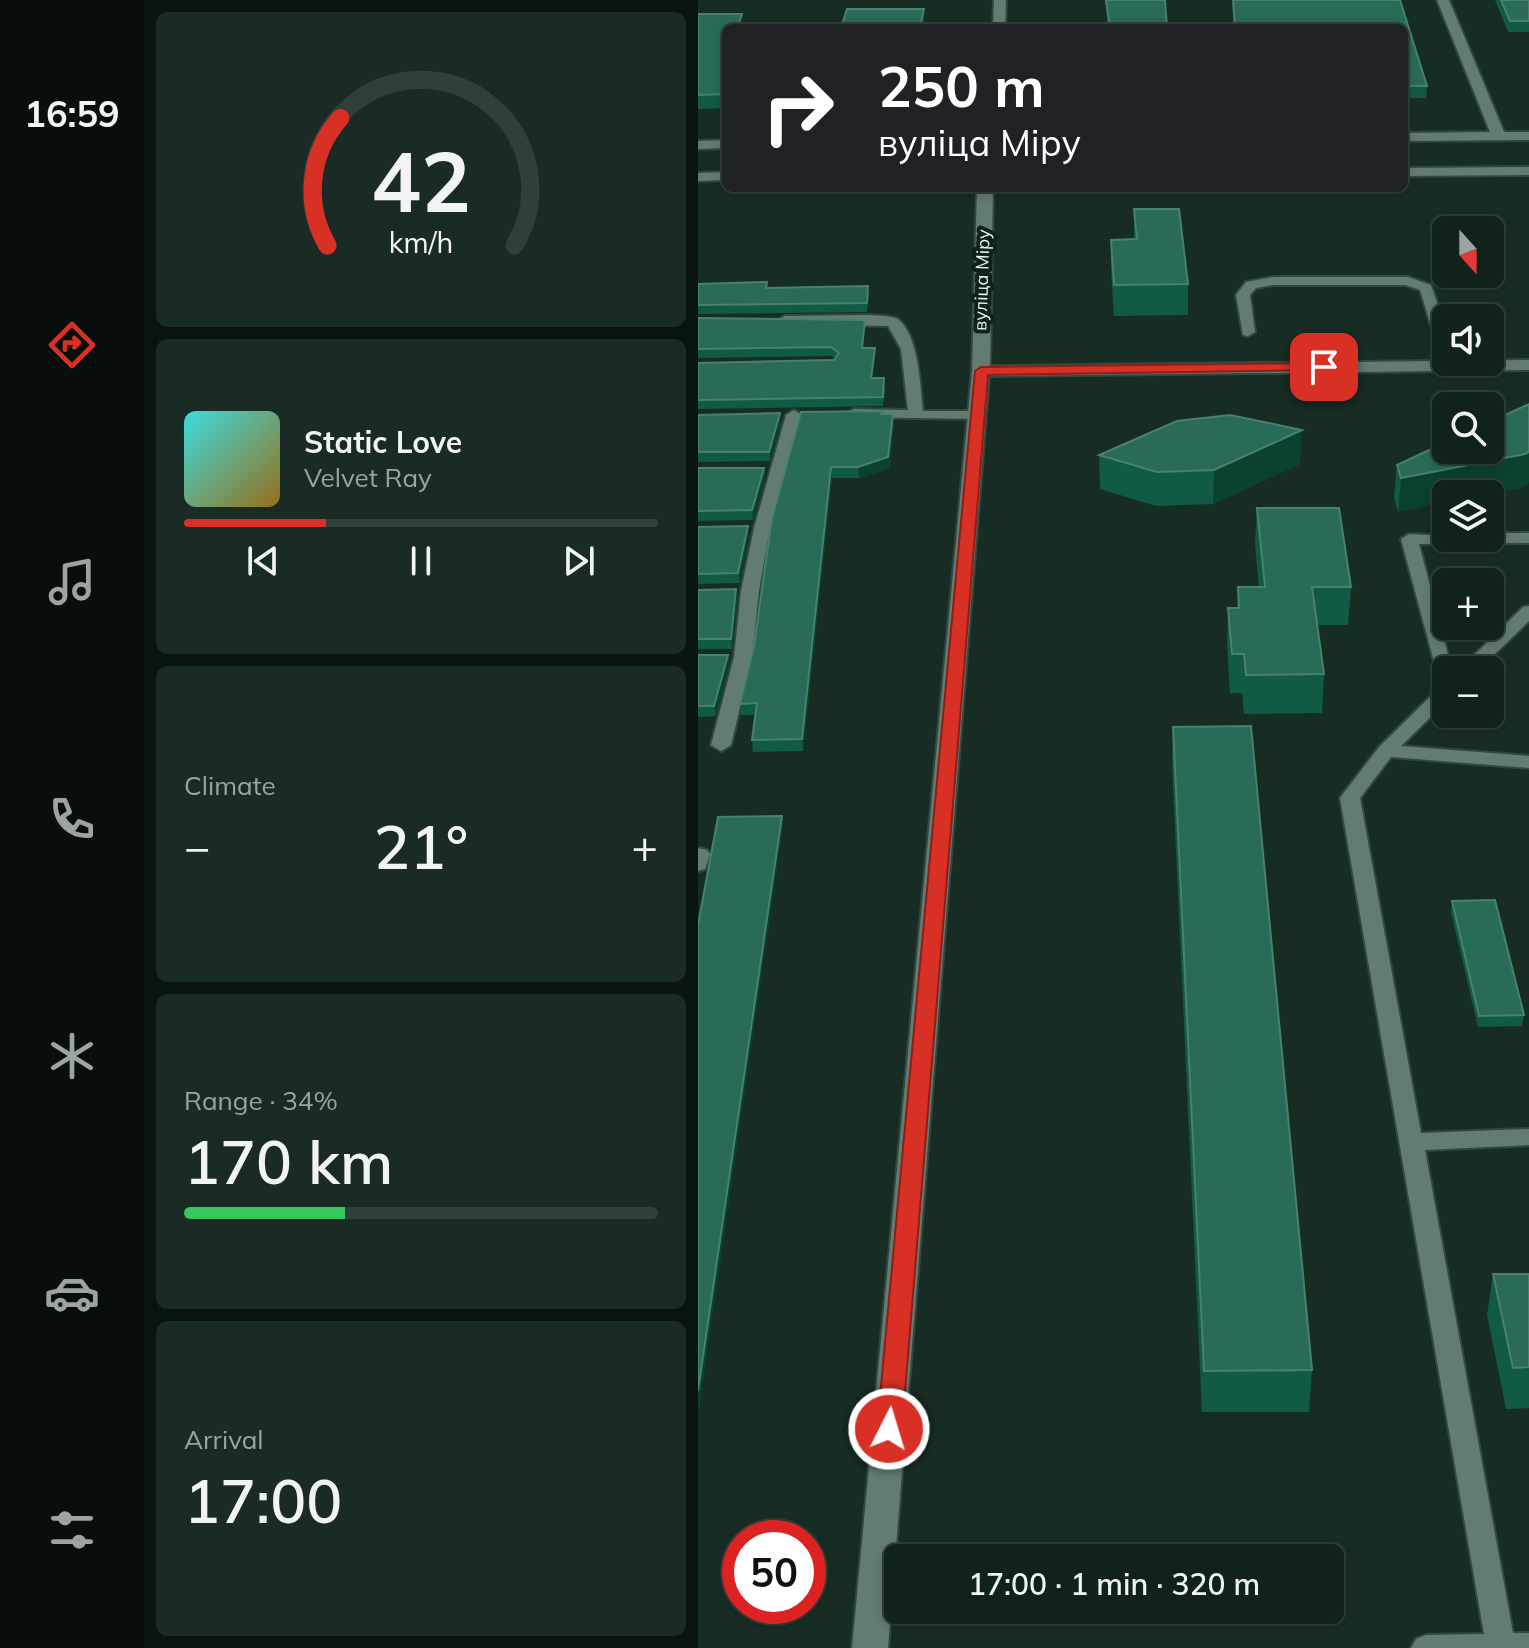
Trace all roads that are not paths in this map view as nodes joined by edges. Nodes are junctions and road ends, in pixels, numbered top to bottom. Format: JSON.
{"nodes":[{"id":1,"x":1000,"y":0,"type":"edge"},
{"id":2,"x":1443,"y":0,"type":"edge"},
{"id":3,"x":999,"y":24,"type":"edge"},
{"id":4,"x":1499,"y":136,"type":"junction"},
{"id":5,"x":1529,"y":136,"type":"edge"},
{"id":6,"x":1408,"y":137,"type":"edge"},
{"id":7,"x":722,"y":144,"type":"edge"},
{"id":8,"x":698,"y":145,"type":"edge"},
{"id":9,"x":1529,"y":171,"type":"edge"},
{"id":10,"x":1408,"y":172,"type":"edge"},
{"id":11,"x":722,"y":176,"type":"edge"},
{"id":12,"x":698,"y":177,"type":"edge"},
{"id":13,"x":985,"y":192,"type":"edge"},
{"id":14,"x":893,"y":302,"type":"dead end"},
{"id":15,"x":1432,"y":308,"type":"edge"},
{"id":16,"x":775,"y":320,"type":"edge"},
{"id":17,"x":893,"y":322,"type":"junction"},
{"id":18,"x":1248,"y":332,"type":"dead end"},
{"id":19,"x":1432,"y":360,"type":"edge"},
{"id":20,"x":1504,"y":363,"type":"edge"},
{"id":21,"x":1529,"y":365,"type":"edge"},
{"id":22,"x":981,"y":371,"type":"junction"},
{"id":23,"x":916,"y":413,"type":"junction"},
{"id":24,"x":840,"y":414,"type":"edge"},
{"id":25,"x":794,"y":415,"type":"dead end"},
{"id":26,"x":978,"y":416,"type":"junction"},
{"id":27,"x":1529,"y":538,"type":"edge"},
{"id":28,"x":1529,"y":611,"type":"edge"},
{"id":29,"x":1440,"y":656,"type":"edge"},
{"id":30,"x":1482,"y":656,"type":"edge"},
{"id":31,"x":1432,"y":706,"type":"edge"},
{"id":32,"x":721,"y":745,"type":"dead end"},
{"id":33,"x":1386,"y":751,"type":"junction"},
{"id":34,"x":1529,"y":762,"type":"edge"},
{"id":35,"x":1529,"y":1137,"type":"edge"},
{"id":36,"x":1412,"y":1142,"type":"junction"},
{"id":37,"x":1515,"y":1646,"type":"edge"},
{"id":38,"x":870,"y":1648,"type":"edge"},
{"id":39,"x":1426,"y":1648,"type":"edge"}],
"edges":[{"from":1,"to":3,"type":"main road"},
{"from":2,"to":4,"type":"main road"},
{"from":4,"to":5,"type":"main road"},
{"from":4,"to":6,"type":"main road"},
{"from":7,"to":8,"type":"main road"},
{"from":9,"to":10,"type":"main road"},
{"from":11,"to":12,"type":"main road"},
{"from":13,"to":22,"type":"main road","name":"вуліца Міру"},
{"from":14,"to":17,"type":"lane"},
{"from":15,"to":18,"type":"lane"},
{"from":16,"to":17,"type":"lane"},
{"from":17,"to":23,"type":"lane"},
{"from":19,"to":22,"type":"main road"},
{"from":20,"to":21,"type":"main road"},
{"from":22,"to":26,"type":"main road","name":"вуліца Міру"},
{"from":23,"to":24,"type":"lane"},
{"from":23,"to":26,"type":"lane"},
{"from":25,"to":32,"type":"lane"},
{"from":26,"to":38,"type":"main road","name":"вуліца Міру"},
{"from":27,"to":29,"type":"lane"},
{"from":28,"to":30,"type":"lane"},
{"from":31,"to":33,"type":"lane"},
{"from":33,"to":34,"type":"lane"},
{"from":33,"to":36,"type":"lane"},
{"from":35,"to":36,"type":"lane"},
{"from":36,"to":37,"type":"lane"},
{"from":37,"to":39,"type":"lane"}]}
